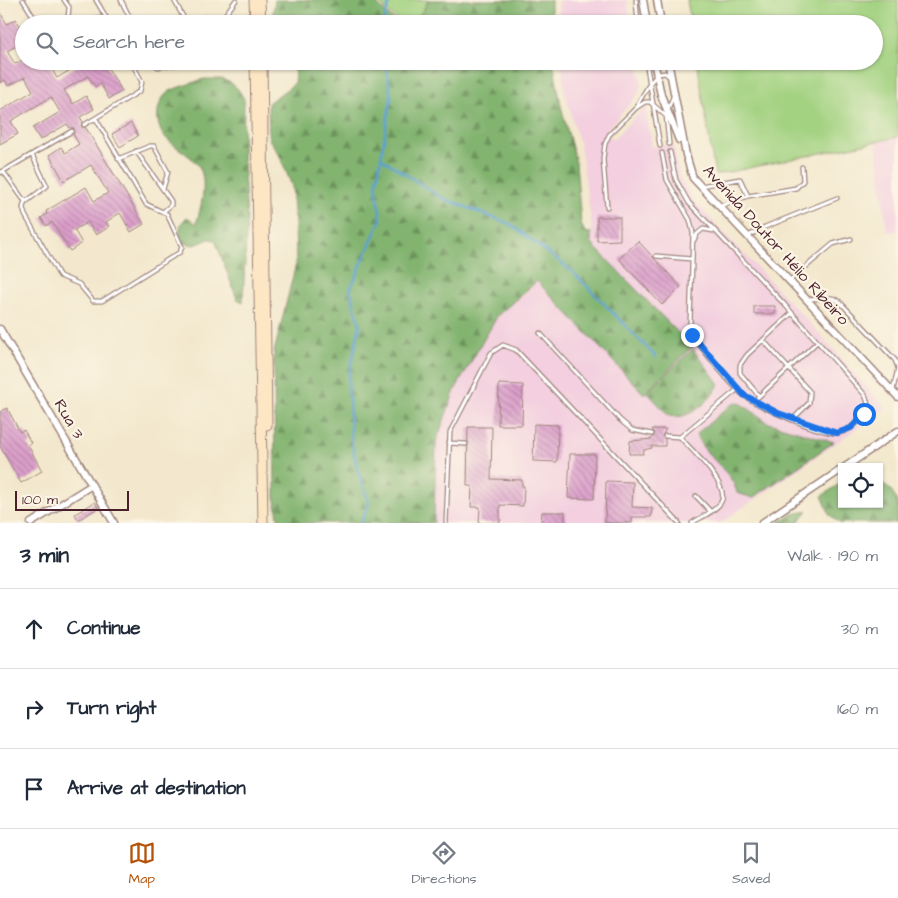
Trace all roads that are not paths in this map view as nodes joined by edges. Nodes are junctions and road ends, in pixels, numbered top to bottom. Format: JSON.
{"nodes":[{"id":1,"x":23,"y":0,"type":"edge"},
{"id":2,"x":64,"y":0,"type":"edge"},
{"id":3,"x":96,"y":0,"type":"edge"},
{"id":4,"x":121,"y":0,"type":"edge"},
{"id":5,"x":174,"y":0,"type":"edge"},
{"id":6,"x":236,"y":0,"type":"edge"},
{"id":7,"x":260,"y":0,"type":"edge"},
{"id":8,"x":636,"y":0,"type":"edge"},
{"id":9,"x":643,"y":0,"type":"edge"},
{"id":10,"x":657,"y":0,"type":"edge"},
{"id":11,"x":32,"y":15,"type":"edge"},
{"id":12,"x":69,"y":15,"type":"edge"},
{"id":13,"x":105,"y":15,"type":"edge"},
{"id":14,"x":128,"y":15,"type":"edge"},
{"id":15,"x":182,"y":15,"type":"edge"},
{"id":16,"x":227,"y":15,"type":"edge"},
{"id":17,"x":261,"y":15,"type":"edge"},
{"id":18,"x":637,"y":15,"type":"edge"},
{"id":19,"x":646,"y":15,"type":"edge"},
{"id":20,"x":660,"y":15,"type":"edge"},
{"id":21,"x":136,"y":70,"type":"edge"},
{"id":22,"x":255,"y":70,"type":"edge"},
{"id":23,"x":262,"y":70,"type":"edge"},
{"id":24,"x":648,"y":70,"type":"edge"},
{"id":25,"x":655,"y":70,"type":"edge"},
{"id":26,"x":670,"y":70,"type":"edge"},
{"id":27,"x":656,"y":76,"type":"junction"},
{"id":28,"x":671,"y":78,"type":"junction"},
{"id":29,"x":650,"y":82,"type":"junction"},
{"id":30,"x":674,"y":95,"type":"junction"},
{"id":31,"x":655,"y":107,"type":"junction"},
{"id":32,"x":636,"y":108,"type":"junction"},
{"id":33,"x":667,"y":114,"type":"junction"},
{"id":34,"x":96,"y":118,"type":"junction"},
{"id":35,"x":84,"y":125,"type":"dead end"},
{"id":36,"x":72,"y":132,"type":"dead end"},
{"id":37,"x":669,"y":144,"type":"dead end"},
{"id":38,"x":660,"y":146,"type":"dead end"},
{"id":39,"x":136,"y":152,"type":"junction"},
{"id":40,"x":670,"y":152,"type":"dead end"},
{"id":41,"x":662,"y":153,"type":"dead end"},
{"id":42,"x":32,"y":155,"type":"junction"},
{"id":43,"x":686,"y":155,"type":"junction"},
{"id":44,"x":118,"y":159,"type":"junction"},
{"id":45,"x":802,"y":167,"type":"dead end"},
{"id":46,"x":2,"y":172,"type":"edge"},
{"id":47,"x":700,"y":186,"type":"junction"},
{"id":48,"x":163,"y":189,"type":"junction"},
{"id":49,"x":748,"y":196,"type":"junction"},
{"id":50,"x":837,"y":198,"type":"dead end"},
{"id":51,"x":25,"y":200,"type":"junction"},
{"id":52,"x":719,"y":206,"type":"junction"},
{"id":53,"x":607,"y":207,"type":"dead end"},
{"id":54,"x":164,"y":211,"type":"junction"},
{"id":55,"x":715,"y":232,"type":"junction"},
{"id":56,"x":747,"y":236,"type":"junction"},
{"id":57,"x":851,"y":239,"type":"dead end"},
{"id":58,"x":692,"y":249,"type":"junction"},
{"id":59,"x":656,"y":256,"type":"dead end"},
{"id":60,"x":692,"y":259,"type":"junction"},
{"id":61,"x":789,"y":281,"type":"junction"},
{"id":62,"x":807,"y":300,"type":"junction"},
{"id":63,"x":792,"y":313,"type":"junction"},
{"id":64,"x":0,"y":329,"type":"edge"},
{"id":65,"x":540,"y":333,"type":"dead end"},
{"id":66,"x":764,"y":340,"type":"junction"},
{"id":67,"x":818,"y":342,"type":"junction"},
{"id":68,"x":790,"y":368,"type":"junction"},
{"id":69,"x":738,"y":389,"type":"junction"},
{"id":70,"x":892,"y":390,"type":"junction"},
{"id":71,"x":759,"y":396,"type":"junction"},
{"id":72,"x":898,"y":397,"type":"edge"},
{"id":73,"x":754,"y":401,"type":"junction"},
{"id":74,"x":793,"y":419,"type":"junction"},
{"id":75,"x":898,"y":430,"type":"edge"},
{"id":76,"x":652,"y":434,"type":"dead end"},
{"id":77,"x":665,"y":436,"type":"dead end"},
{"id":78,"x":680,"y":437,"type":"junction"},
{"id":79,"x":449,"y":443,"type":"junction"},
{"id":80,"x":466,"y":444,"type":"dead end"},
{"id":81,"x":850,"y":463,"type":"edge"},
{"id":82,"x":838,"y":471,"type":"edge"},
{"id":83,"x":92,"y":485,"type":"junction"},
{"id":84,"x":696,"y":496,"type":"dead end"},
{"id":85,"x":711,"y":512,"type":"junction"},
{"id":86,"x":31,"y":523,"type":"edge"},
{"id":87,"x":114,"y":523,"type":"edge"},
{"id":88,"x":263,"y":523,"type":"edge"},
{"id":89,"x":268,"y":523,"type":"edge"},
{"id":90,"x":446,"y":523,"type":"edge"},
{"id":91,"x":679,"y":523,"type":"edge"},
{"id":92,"x":692,"y":523,"type":"edge"},
{"id":93,"x":762,"y":523,"type":"edge"}],
"edges":[{"from":1,"to":11,"type":"lane"},
{"from":2,"to":12,"type":"lane"},
{"from":3,"to":13,"type":"lane"},
{"from":4,"to":14,"type":"lane"},
{"from":5,"to":15,"type":"lane"},
{"from":6,"to":16,"type":"lane"},
{"from":7,"to":17,"type":"street"},
{"from":8,"to":18,"type":"lane"},
{"from":9,"to":19,"type":"street"},
{"from":10,"to":20,"type":"street"},
{"from":21,"to":34,"type":"lane"},
{"from":22,"to":88,"type":"street"},
{"from":23,"to":89,"type":"street"},
{"from":24,"to":29,"type":"lane"},
{"from":25,"to":27,"type":"street"},
{"from":26,"to":28,"type":"street","name":"Avenida Doutor Hélio Ribeiro"},
{"from":27,"to":28,"type":"lane"},
{"from":27,"to":29,"type":"lane"},
{"from":27,"to":33,"type":"street"},
{"from":28,"to":30,"type":"street","name":"Avenida Doutor Hélio Ribeiro"},
{"from":29,"to":31,"type":"lane"},
{"from":29,"to":32,"type":"lane"},
{"from":30,"to":33,"type":"lane"},
{"from":30,"to":43,"type":"street","name":"Avenida Doutor Hélio Ribeiro"},
{"from":31,"to":32,"type":"lane"},
{"from":31,"to":33,"type":"lane"},
{"from":31,"to":38,"type":"lane"},
{"from":32,"to":53,"type":"lane"},
{"from":33,"to":37,"type":"lane"},
{"from":33,"to":43,"type":"street"},
{"from":34,"to":35,"type":"lane"},
{"from":34,"to":44,"type":"lane"},
{"from":36,"to":42,"type":"lane"},
{"from":39,"to":44,"type":"lane"},
{"from":39,"to":48,"type":"lane"},
{"from":39,"to":48,"type":"lane"},
{"from":40,"to":55,"type":"lane"},
{"from":41,"to":58,"type":"lane"},
{"from":42,"to":46,"type":"lane"},
{"from":42,"to":51,"type":"lane"},
{"from":43,"to":47,"type":"street","name":"Avenida Doutor Hélio Ribeiro"},
{"from":44,"to":54,"type":"lane"},
{"from":45,"to":49,"type":"lane"},
{"from":46,"to":51,"type":"lane"},
{"from":47,"to":49,"type":"lane"},
{"from":47,"to":52,"type":"street","name":"Avenida Doutor Hélio Ribeiro"},
{"from":48,"to":54,"type":"lane"},
{"from":49,"to":52,"type":"lane"},
{"from":50,"to":56,"type":"lane"},
{"from":51,"to":54,"type":"lane"},
{"from":52,"to":56,"type":"street","name":"Avenida Doutor Hélio Ribeiro"},
{"from":55,"to":58,"type":"lane"},
{"from":55,"to":63,"type":"lane"},
{"from":56,"to":61,"type":"street","name":"Avenida Doutor Hélio Ribeiro"},
{"from":57,"to":61,"type":"lane"},
{"from":58,"to":60,"type":"lane"},
{"from":59,"to":60,"type":"lane"},
{"from":60,"to":69,"type":"lane"},
{"from":61,"to":62,"type":"street","name":"Avenida Doutor Hélio Ribeiro"},
{"from":62,"to":70,"type":"street","name":"Avenida Doutor Hélio Ribeiro"},
{"from":62,"to":70,"type":"lane"},
{"from":63,"to":66,"type":"lane"},
{"from":63,"to":67,"type":"lane"},
{"from":64,"to":83,"type":"street","name":"Rua 3"},
{"from":65,"to":76,"type":"lane"},
{"from":66,"to":68,"type":"lane"},
{"from":66,"to":71,"type":"lane"},
{"from":67,"to":68,"type":"lane"},
{"from":67,"to":74,"type":"lane"},
{"from":68,"to":71,"type":"lane"},
{"from":68,"to":74,"type":"lane"},
{"from":69,"to":73,"type":"lane"},
{"from":69,"to":78,"type":"lane"},
{"from":70,"to":72,"type":"street","name":"Avenida Doutor Hélio Ribeiro"},
{"from":71,"to":73,"type":"lane"},
{"from":73,"to":74,"type":"lane"},
{"from":75,"to":81,"type":"street"},
{"from":77,"to":78,"type":"lane"},
{"from":78,"to":85,"type":"lane"},
{"from":79,"to":80,"type":"lane"},
{"from":79,"to":90,"type":"lane"},
{"from":79,"to":91,"type":"lane"},
{"from":82,"to":93,"type":"street"},
{"from":83,"to":86,"type":"street"},
{"from":83,"to":87,"type":"street","name":"Rua 3"},
{"from":84,"to":85,"type":"lane"},
{"from":85,"to":92,"type":"lane"}]}
